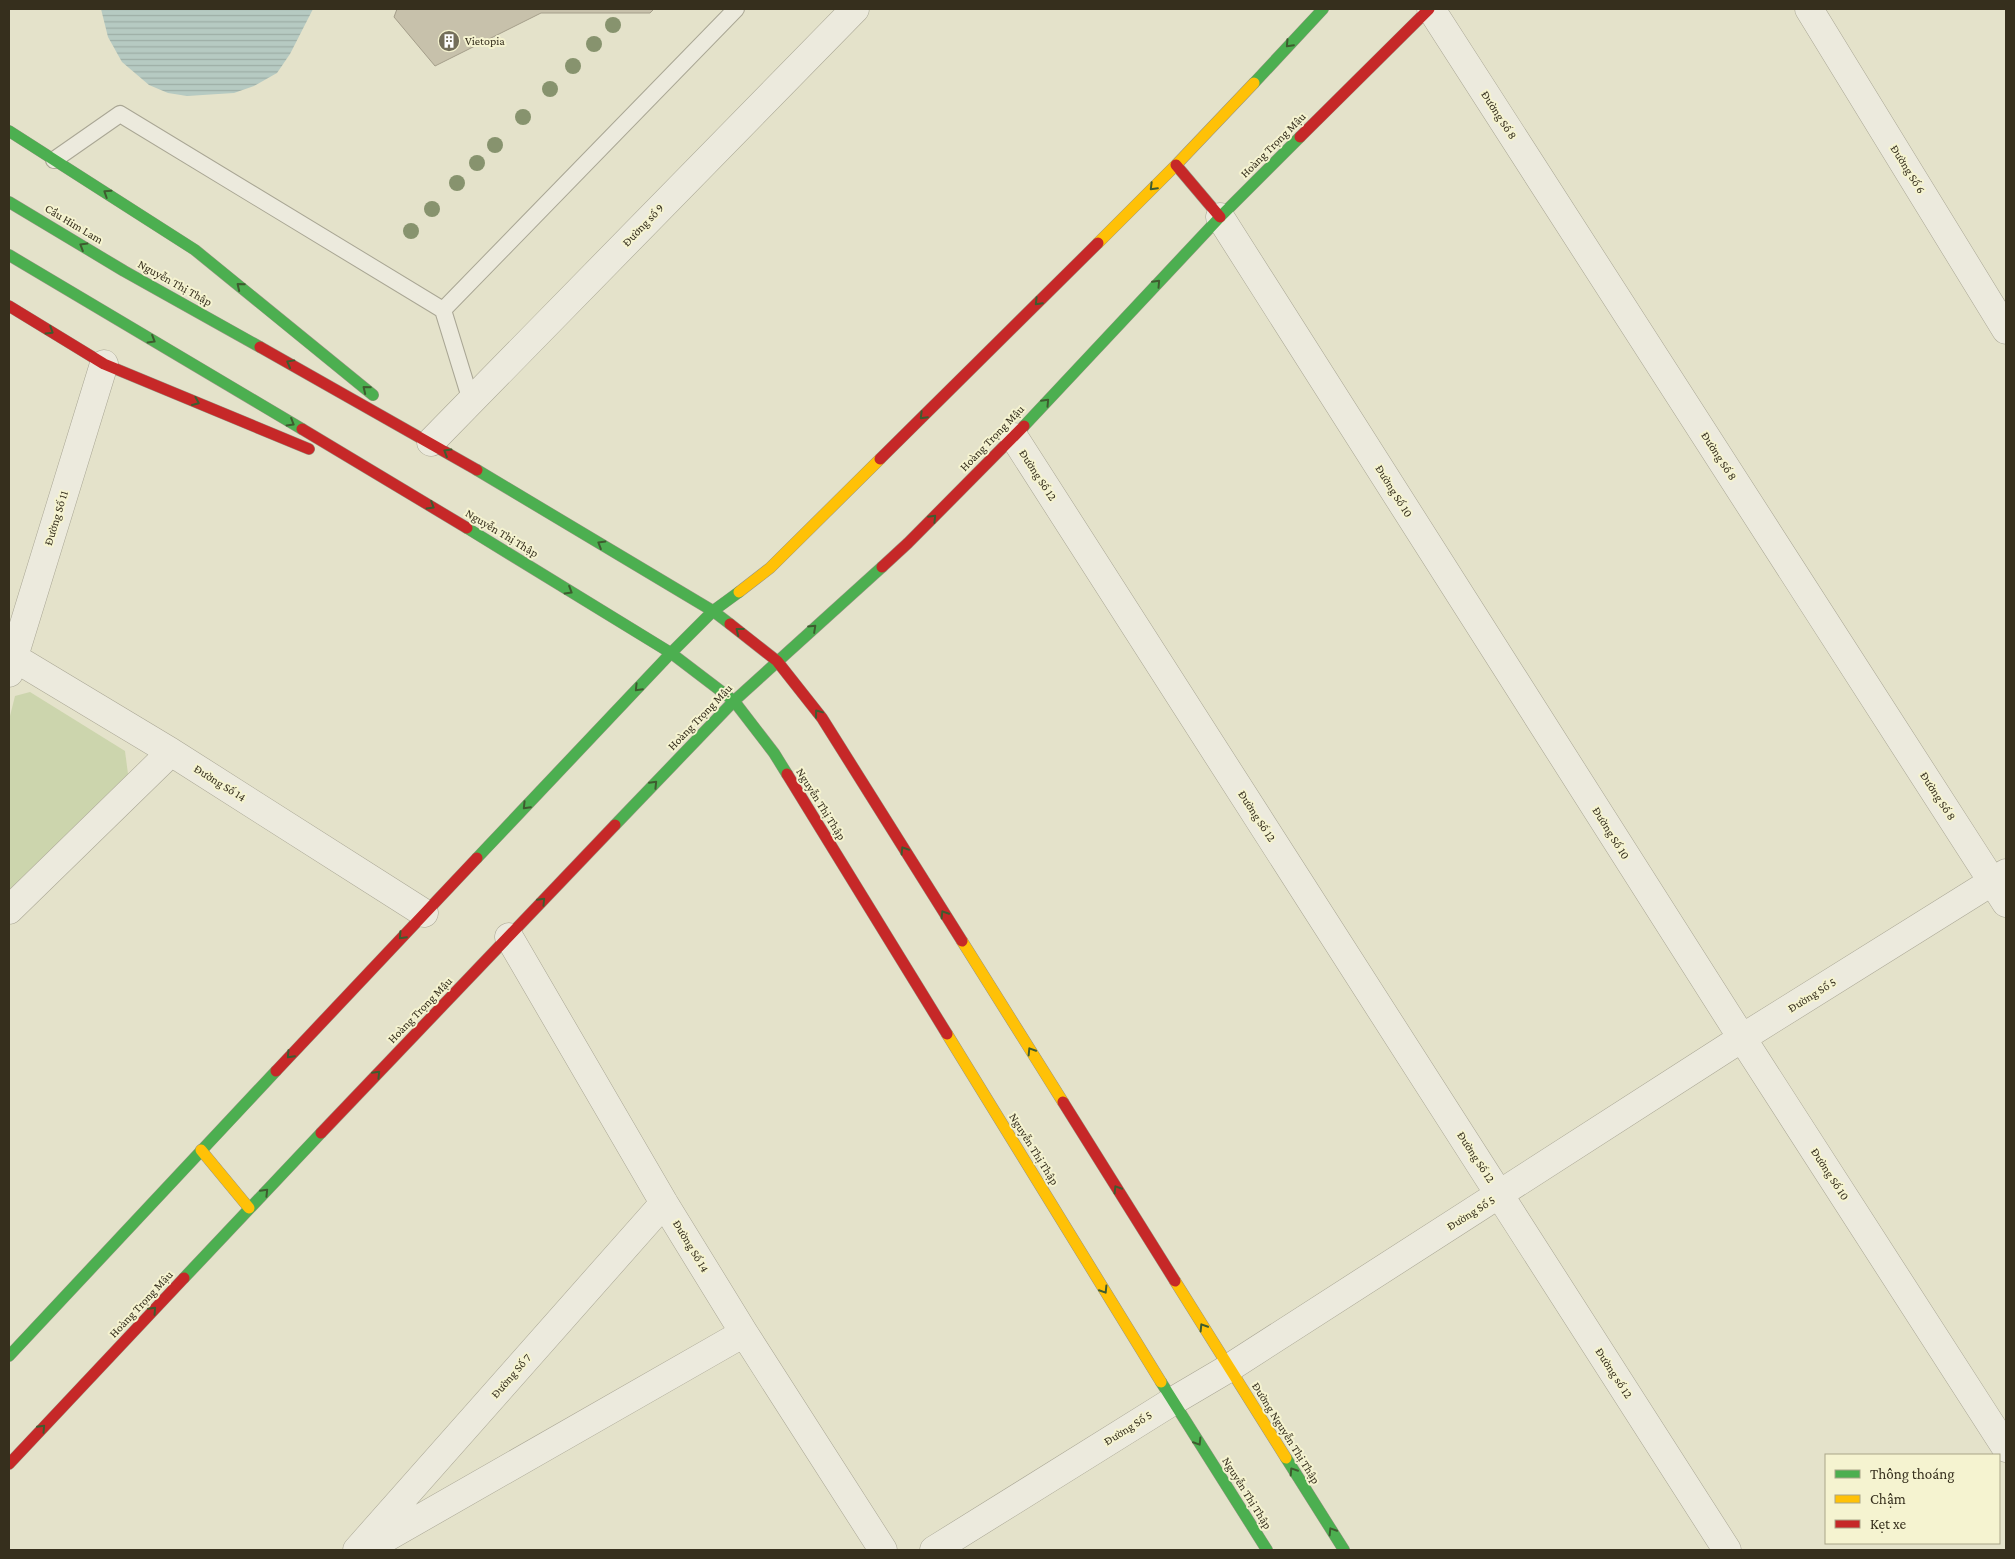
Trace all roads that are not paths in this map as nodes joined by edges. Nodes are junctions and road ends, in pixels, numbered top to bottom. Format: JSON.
{"nodes":[{"id":1,"x":736,"y":9,"type":"edge"},
{"id":2,"x":855,"y":9,"type":"edge"},
{"id":3,"x":1323,"y":9,"type":"edge"},
{"id":4,"x":1430,"y":9,"type":"edge"},
{"id":5,"x":1809,"y":9,"type":"edge"},
{"id":6,"x":9,"y":130,"type":"edge"},
{"id":7,"x":54,"y":160,"type":"junction"},
{"id":8,"x":1176,"y":164,"type":"junction"},
{"id":9,"x":9,"y":202,"type":"edge"},
{"id":10,"x":1220,"y":217,"type":"junction"},
{"id":11,"x":9,"y":255,"type":"edge"},
{"id":12,"x":124,"y":271,"type":"joint"},
{"id":13,"x":9,"y":306,"type":"edge"},
{"id":14,"x":443,"y":310,"type":"junction"},
{"id":15,"x":2006,"y":330,"type":"edge"},
{"id":16,"x":104,"y":364,"type":"junction"},
{"id":17,"x":471,"y":401,"type":"junction"},
{"id":18,"x":1014,"y":436,"type":"junction"},
{"id":19,"x":431,"y":442,"type":"junction"},
{"id":20,"x":399,"y":487,"type":"junction"},
{"id":21,"x":713,"y":611,"type":"junction"},
{"id":22,"x":671,"y":653,"type":"junction"},
{"id":23,"x":777,"y":661,"type":"junction"},
{"id":24,"x":11,"y":665,"type":"edge"},
{"id":25,"x":734,"y":701,"type":"junction"},
{"id":26,"x":171,"y":752,"type":"junction"},
{"id":27,"x":2002,"y":886,"type":"edge"},
{"id":28,"x":9,"y":910,"type":"edge"},
{"id":29,"x":424,"y":913,"type":"junction"},
{"id":30,"x":508,"y":937,"type":"junction"},
{"id":31,"x":1742,"y":1038,"type":"junction"},
{"id":32,"x":201,"y":1150,"type":"junction"},
{"id":33,"x":1500,"y":1195,"type":"junction"},
{"id":34,"x":664,"y":1202,"type":"junction"},
{"id":35,"x":249,"y":1208,"type":"junction"},
{"id":36,"x":744,"y":1333,"type":"junction"},
{"id":37,"x":9,"y":1356,"type":"edge"},
{"id":38,"x":1229,"y":1368,"type":"junction"},
{"id":39,"x":1173,"y":1401,"type":"junction"},
{"id":40,"x":2006,"y":1448,"type":"edge"},
{"id":41,"x":9,"y":1464,"type":"edge"},
{"id":42,"x":357,"y":1550,"type":"edge"},
{"id":43,"x":364,"y":1550,"type":"edge"},
{"id":44,"x":883,"y":1550,"type":"edge"},
{"id":45,"x":934,"y":1550,"type":"edge"},
{"id":46,"x":1267,"y":1550,"type":"edge"},
{"id":47,"x":1344,"y":1550,"type":"edge"},
{"id":48,"x":1727,"y":1550,"type":"edge"}],
"edges":[{"from":1,"to":14,"type":"lane"},
{"from":2,"to":17,"type":"street","name":"Đường số 9"},
{"from":3,"to":8,"type":"main road","one_way":true},
{"from":4,"to":10,"type":"main road","name":"Hoàng Trọng Mậu"},
{"from":4,"to":27,"type":"street","name":"Đường Số 8"},
{"from":5,"to":15,"type":"street","name":"Đường Số 6"},
{"from":6,"to":7,"type":"main road"},
{"from":7,"to":14,"type":"lane"},
{"from":19,"to":7,"type":"main road","one_way":true},
{"from":8,"to":10,"type":"main road"},
{"from":8,"to":21,"type":"main road","one_way":true},
{"from":12,"to":9,"type":"main road","name":"Cầu Him Lam","one_way":true},
{"from":18,"to":10,"type":"main road","name":"Hoàng Trọng Mậu","one_way":true},
{"from":10,"to":31,"type":"street","name":"Đường Số 10"},
{"from":11,"to":20,"type":"main road","name":"Nguyễn Thị Thập","one_way":true},
{"from":19,"to":12,"type":"main road","name":"Nguyễn Thị Thập","one_way":true},
{"from":13,"to":16,"type":"main road","one_way":true},
{"from":14,"to":17,"type":"lane"},
{"from":16,"to":20,"type":"main road","one_way":true},
{"from":16,"to":24,"type":"street","name":"Đường Số 11"},
{"from":17,"to":19,"type":"street","name":"Đường số 9"},
{"from":23,"to":18,"type":"main road","name":"Hoàng Trọng Mậu","one_way":true},
{"from":18,"to":33,"type":"street","name":"Đường Số 12"},
{"from":21,"to":19,"type":"main road","name":"Nguyễn Thị Thập","one_way":true},
{"from":20,"to":22,"type":"main road","name":"Nguyễn Thị Thập","one_way":true},
{"from":21,"to":22,"type":"main road"},
{"from":23,"to":21,"type":"main road","name":"Nguyễn Thị Thập","one_way":true},
{"from":22,"to":25,"type":"main road","name":"Nguyễn Thị Thập"},
{"from":22,"to":29,"type":"main road","one_way":true},
{"from":23,"to":25,"type":"main road","name":"Hoàng Trọng Mậu"},
{"from":38,"to":23,"type":"main road","name":"Nguyễn Thị Thập","one_way":true},
{"from":24,"to":26,"type":"street","name":"Đường Số 14"},
{"from":30,"to":25,"type":"main road","name":"Hoàng Trọng Mậu","one_way":true},
{"from":25,"to":39,"type":"main road","name":"Nguyễn Thị Thập","one_way":true},
{"from":26,"to":28,"type":"street"},
{"from":26,"to":29,"type":"street","name":"Đường Số 14"},
{"from":27,"to":31,"type":"street","name":"Đường Số 5"},
{"from":29,"to":32,"type":"main road","one_way":true},
{"from":30,"to":34,"type":"street","name":"Đường Số 14"},
{"from":35,"to":30,"type":"main road","name":"Hoàng Trọng Mậu","one_way":true},
{"from":31,"to":33,"type":"street","name":"Đường Số 5"},
{"from":31,"to":40,"type":"street","name":"Đường Số 10"},
{"from":32,"to":35,"type":"main road"},
{"from":32,"to":37,"type":"main road"},
{"from":33,"to":38,"type":"street","name":"Đường Số 5"},
{"from":33,"to":48,"type":"street","name":"Đường số 12"},
{"from":34,"to":36,"type":"street","name":"Đường Số 14"},
{"from":34,"to":42,"type":"street","name":"Đường Số 7"},
{"from":41,"to":35,"type":"main road","name":"Hoàng Trọng Mậu","one_way":true},
{"from":36,"to":43,"type":"street"},
{"from":36,"to":44,"type":"street","name":"Đường Số 14"},
{"from":38,"to":39,"type":"street","name":"Đường Số 5"},
{"from":47,"to":38,"type":"main road","name":"Đường Nguyễn Thị Thập","one_way":true},
{"from":39,"to":45,"type":"street","name":"Đường Số 5"},
{"from":39,"to":46,"type":"main road","name":"Nguyễn Thị Thập","one_way":true}]}
